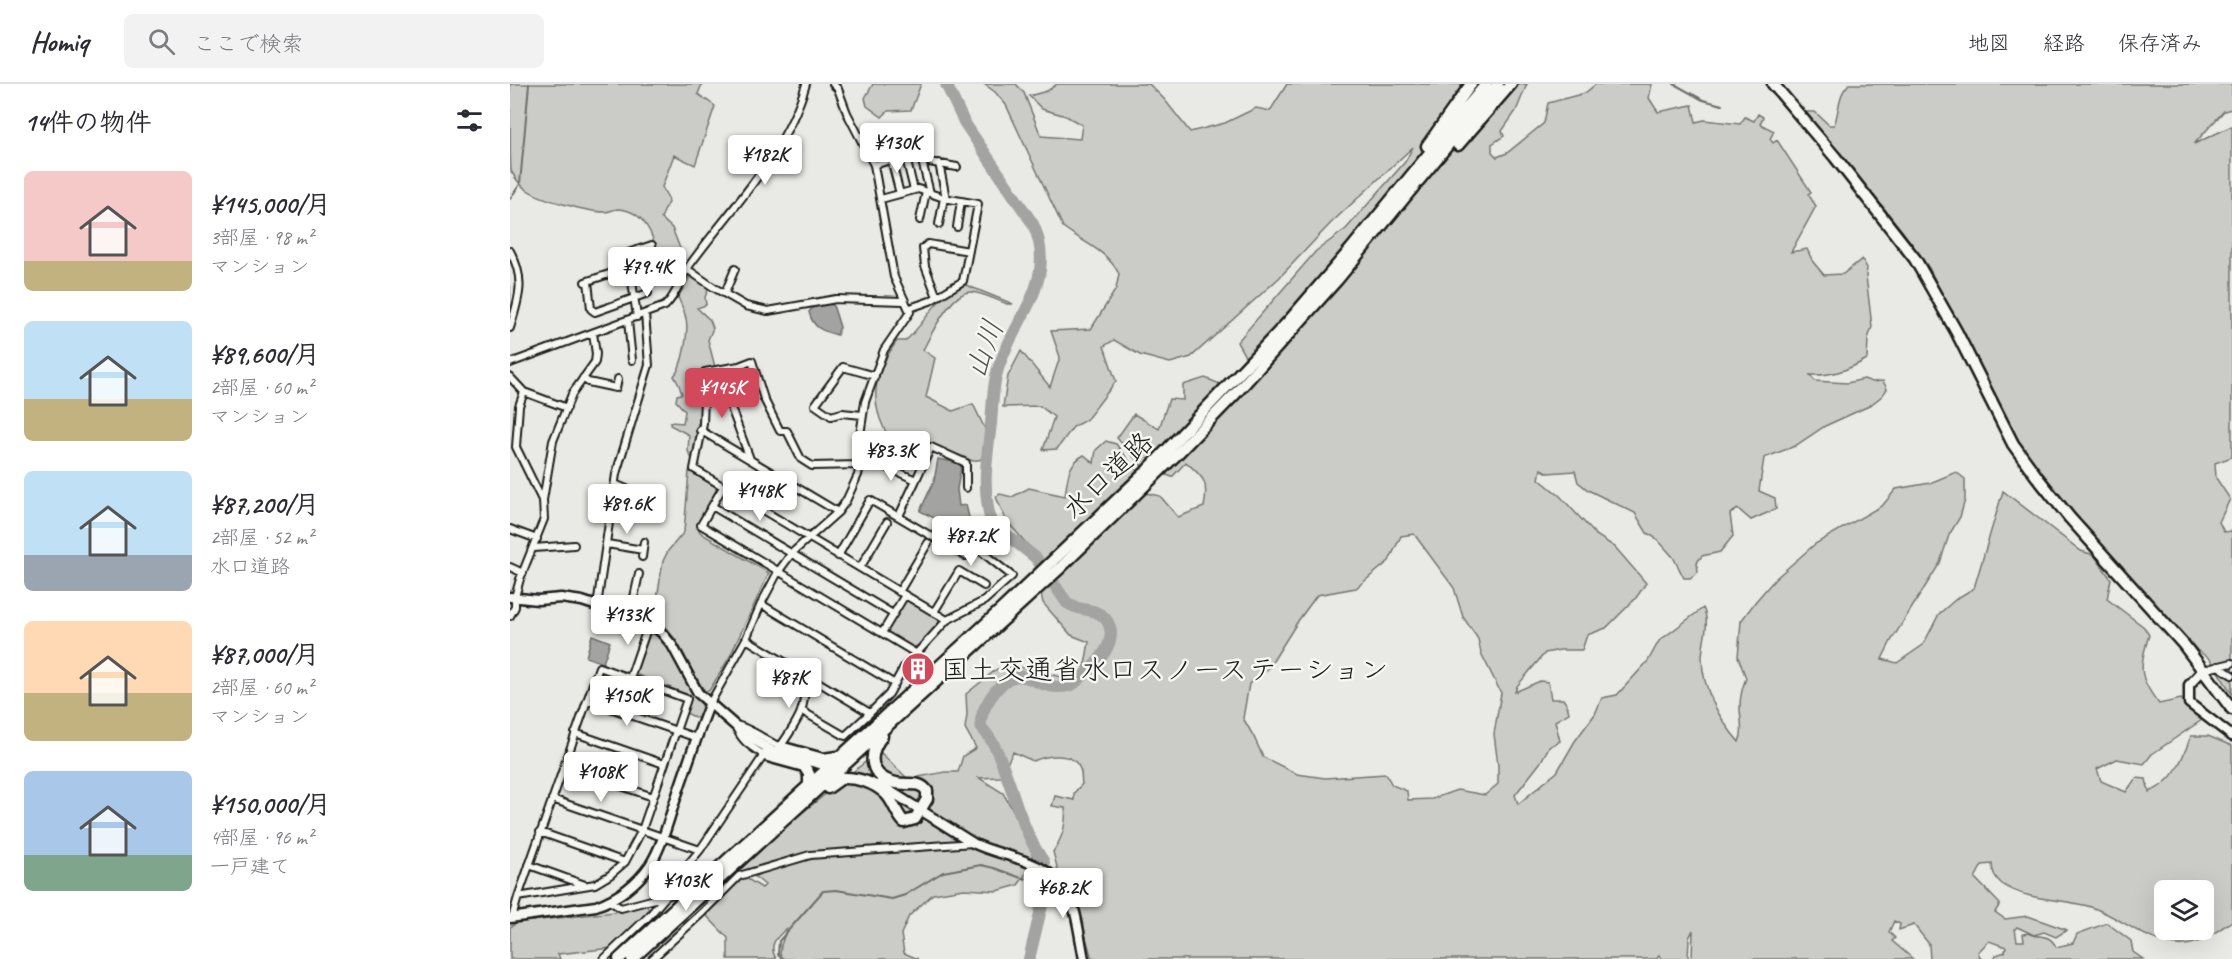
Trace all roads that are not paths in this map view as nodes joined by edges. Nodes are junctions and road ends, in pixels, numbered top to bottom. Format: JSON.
{"nodes":[{"id":1,"x":806,"y":84,"type":"edge"},
{"id":2,"x":833,"y":84,"type":"edge"},
{"id":3,"x":1471,"y":84,"type":"edge"},
{"id":4,"x":1486,"y":84,"type":"edge"},
{"id":5,"x":1498,"y":84,"type":"edge"},
{"id":6,"x":1511,"y":84,"type":"edge"},
{"id":7,"x":1773,"y":84,"type":"edge"},
{"id":8,"x":905,"y":154,"type":"junction"},
{"id":9,"x":921,"y":157,"type":"junction"},
{"id":10,"x":891,"y":159,"type":"junction"},
{"id":11,"x":939,"y":163,"type":"junction"},
{"id":12,"x":874,"y":165,"type":"junction"},
{"id":13,"x":957,"y":167,"type":"dead end"},
{"id":14,"x":1420,"y":180,"type":"junction"},
{"id":15,"x":914,"y":190,"type":"junction"},
{"id":16,"x":928,"y":192,"type":"junction"},
{"id":17,"x":900,"y":194,"type":"junction"},
{"id":18,"x":1396,"y":194,"type":"junction"},
{"id":19,"x":945,"y":198,"type":"junction"},
{"id":20,"x":881,"y":199,"type":"junction"},
{"id":21,"x":961,"y":201,"type":"junction"},
{"id":22,"x":920,"y":220,"type":"dead end"},
{"id":23,"x":939,"y":224,"type":"dead end"},
{"id":24,"x":957,"y":227,"type":"dead end"},
{"id":25,"x":510,"y":250,"type":"edge"},
{"id":26,"x":969,"y":251,"type":"junction"},
{"id":27,"x":630,"y":267,"type":"junction"},
{"id":28,"x":687,"y":269,"type":"junction"},
{"id":29,"x":735,"y":269,"type":"dead end"},
{"id":30,"x":633,"y":279,"type":"junction"},
{"id":31,"x":648,"y":292,"type":"dead end"},
{"id":32,"x":725,"y":293,"type":"junction"},
{"id":33,"x":635,"y":297,"type":"junction"},
{"id":34,"x":937,"y":297,"type":"junction"},
{"id":35,"x":904,"y":301,"type":"junction"},
{"id":36,"x":910,"y":308,"type":"junction"},
{"id":37,"x":645,"y":314,"type":"junction"},
{"id":38,"x":637,"y":317,"type":"junction"},
{"id":39,"x":628,"y":321,"type":"junction"},
{"id":40,"x":510,"y":328,"type":"edge"},
{"id":41,"x":593,"y":333,"type":"junction"},
{"id":42,"x":633,"y":360,"type":"dead end"},
{"id":43,"x":510,"y":363,"type":"edge"},
{"id":44,"x":717,"y":370,"type":"junction"},
{"id":45,"x":875,"y":376,"type":"junction"},
{"id":46,"x":510,"y":377,"type":"edge"},
{"id":47,"x":583,"y":378,"type":"junction"},
{"id":48,"x":618,"y":379,"type":"dead end"},
{"id":49,"x":524,"y":392,"type":"junction"},
{"id":50,"x":567,"y":408,"type":"junction"},
{"id":51,"x":862,"y":415,"type":"junction"},
{"id":52,"x":700,"y":430,"type":"junction"},
{"id":53,"x":862,"y":456,"type":"junction"},
{"id":54,"x":750,"y":459,"type":"junction"},
{"id":55,"x":860,"y":465,"type":"junction"},
{"id":56,"x":916,"y":480,"type":"junction"},
{"id":57,"x":615,"y":484,"type":"junction"},
{"id":58,"x":723,"y":486,"type":"junction"},
{"id":59,"x":966,"y":488,"type":"dead end"},
{"id":60,"x":543,"y":500,"type":"junction"},
{"id":61,"x":655,"y":501,"type":"dead end"},
{"id":62,"x":712,"y":506,"type":"junction"},
{"id":63,"x":838,"y":512,"type":"junction"},
{"id":64,"x":899,"y":516,"type":"junction"},
{"id":65,"x":887,"y":522,"type":"dead end"},
{"id":66,"x":510,"y":529,"type":"edge"},
{"id":67,"x":808,"y":538,"type":"junction"},
{"id":68,"x":537,"y":539,"type":"junction"},
{"id":69,"x":644,"y":542,"type":"dead end"},
{"id":70,"x":928,"y":543,"type":"dead end"},
{"id":71,"x":607,"y":544,"type":"junction"},
{"id":72,"x":574,"y":545,"type":"dead end"},
{"id":73,"x":534,"y":548,"type":"junction"},
{"id":74,"x":792,"y":553,"type":"junction"},
{"id":75,"x":838,"y":556,"type":"junction"},
{"id":76,"x":1057,"y":564,"type":"junction"},
{"id":77,"x":510,"y":567,"type":"edge"},
{"id":78,"x":860,"y":568,"type":"junction"},
{"id":79,"x":778,"y":572,"type":"junction"},
{"id":80,"x":523,"y":573,"type":"junction"},
{"id":81,"x":639,"y":574,"type":"dead end"},
{"id":82,"x":1035,"y":584,"type":"junction"},
{"id":83,"x":984,"y":586,"type":"dead end"},
{"id":84,"x":902,"y":594,"type":"junction"},
{"id":85,"x":513,"y":597,"type":"edge"},
{"id":86,"x":761,"y":604,"type":"junction"},
{"id":87,"x":597,"y":606,"type":"junction"},
{"id":88,"x":934,"y":612,"type":"junction"},
{"id":89,"x":893,"y":614,"type":"junction"},
{"id":90,"x":510,"y":616,"type":"edge"},
{"id":91,"x":630,"y":616,"type":"junction"},
{"id":92,"x":947,"y":620,"type":"junction"},
{"id":93,"x":649,"y":623,"type":"junction"},
{"id":94,"x":882,"y":633,"type":"junction"},
{"id":95,"x":746,"y":639,"type":"junction"},
{"id":96,"x":917,"y":654,"type":"junction"},
{"id":97,"x":2232,"y":663,"type":"edge"},
{"id":98,"x":2218,"y":666,"type":"junction"},
{"id":99,"x":2203,"y":670,"type":"junction"},
{"id":100,"x":804,"y":673,"type":"junction"},
{"id":101,"x":2232,"y":675,"type":"edge"},
{"id":102,"x":630,"y":678,"type":"junction"},
{"id":103,"x":2192,"y":682,"type":"junction"},
{"id":104,"x":895,"y":684,"type":"junction"},
{"id":105,"x":2215,"y":687,"type":"junction"},
{"id":106,"x":587,"y":700,"type":"junction"},
{"id":107,"x":709,"y":705,"type":"junction"},
{"id":108,"x":2232,"y":709,"type":"edge"},
{"id":109,"x":802,"y":711,"type":"junction"},
{"id":110,"x":870,"y":713,"type":"junction"},
{"id":111,"x":735,"y":725,"type":"junction"},
{"id":112,"x":888,"y":725,"type":"junction"},
{"id":113,"x":676,"y":731,"type":"junction"},
{"id":114,"x":575,"y":732,"type":"junction"},
{"id":115,"x":2232,"y":736,"type":"edge"},
{"id":116,"x":697,"y":738,"type":"junction"},
{"id":117,"x":780,"y":747,"type":"junction"},
{"id":118,"x":764,"y":755,"type":"junction"},
{"id":119,"x":840,"y":756,"type":"junction"},
{"id":120,"x":664,"y":764,"type":"junction"},
{"id":121,"x":823,"y":765,"type":"dead end"},
{"id":122,"x":564,"y":766,"type":"junction"},
{"id":123,"x":848,"y":772,"type":"dead end"},
{"id":124,"x":809,"y":785,"type":"junction"},
{"id":125,"x":653,"y":797,"type":"junction"},
{"id":126,"x":552,"y":799,"type":"junction"},
{"id":127,"x":800,"y":806,"type":"junction"},
{"id":128,"x":921,"y":809,"type":"junction"},
{"id":129,"x":642,"y":830,"type":"junction"},
{"id":130,"x":540,"y":832,"type":"junction"},
{"id":131,"x":663,"y":838,"type":"junction"},
{"id":132,"x":973,"y":843,"type":"junction"},
{"id":133,"x":700,"y":850,"type":"junction"},
{"id":134,"x":626,"y":862,"type":"junction"},
{"id":135,"x":529,"y":865,"type":"junction"},
{"id":136,"x":585,"y":885,"type":"junction"},
{"id":137,"x":685,"y":891,"type":"dead end"},
{"id":138,"x":668,"y":894,"type":"junction"},
{"id":139,"x":518,"y":897,"type":"junction"},
{"id":140,"x":609,"y":901,"type":"junction"},
{"id":141,"x":511,"y":918,"type":"edge"},
{"id":142,"x":606,"y":958,"type":"edge"},
{"id":143,"x":618,"y":959,"type":"edge"},
{"id":144,"x":632,"y":959,"type":"edge"},
{"id":145,"x":652,"y":959,"type":"edge"},
{"id":146,"x":1083,"y":959,"type":"edge"}],
"edges":[{"from":1,"to":28,"type":"street"},
{"from":2,"to":12,"type":"street"},
{"from":3,"to":18,"type":"highway"},
{"from":4,"to":18,"type":"highway","name":"水口道路"},
{"from":5,"to":14,"type":"highway","name":"水口道路"},
{"from":6,"to":14,"type":"highway"},
{"from":7,"to":99,"type":"highway"},
{"from":8,"to":9,"type":"street"},
{"from":8,"to":10,"type":"street"},
{"from":8,"to":15,"type":"street"},
{"from":9,"to":11,"type":"street"},
{"from":9,"to":16,"type":"street"},
{"from":10,"to":12,"type":"street"},
{"from":10,"to":17,"type":"street"},
{"from":11,"to":13,"type":"street"},
{"from":11,"to":19,"type":"street"},
{"from":12,"to":20,"type":"street"},
{"from":14,"to":76,"type":"highway","name":"水口道路"},
{"from":15,"to":16,"type":"street"},
{"from":15,"to":17,"type":"street"},
{"from":16,"to":19,"type":"street"},
{"from":16,"to":22,"type":"street"},
{"from":17,"to":20,"type":"street"},
{"from":18,"to":76,"type":"highway","name":"水口道路"},
{"from":19,"to":21,"type":"street"},
{"from":19,"to":23,"type":"street"},
{"from":20,"to":35,"type":"street"},
{"from":21,"to":24,"type":"street"},
{"from":21,"to":26,"type":"street"},
{"from":25,"to":40,"type":"street"},
{"from":26,"to":34,"type":"street"},
{"from":26,"to":34,"type":"street"},
{"from":27,"to":30,"type":"street"},
{"from":27,"to":30,"type":"street"},
{"from":27,"to":33,"type":"street"},
{"from":28,"to":32,"type":"street"},
{"from":28,"to":37,"type":"street"},
{"from":29,"to":32,"type":"street"},
{"from":30,"to":33,"type":"street"},
{"from":31,"to":33,"type":"street"},
{"from":32,"to":35,"type":"street"},
{"from":33,"to":38,"type":"street"},
{"from":34,"to":36,"type":"street"},
{"from":35,"to":36,"type":"street"},
{"from":36,"to":45,"type":"street"},
{"from":37,"to":38,"type":"street"},
{"from":37,"to":57,"type":"street"},
{"from":38,"to":39,"type":"street"},
{"from":39,"to":41,"type":"street"},
{"from":39,"to":42,"type":"street"},
{"from":41,"to":43,"type":"street"},
{"from":41,"to":47,"type":"street"},
{"from":44,"to":52,"type":"street"},
{"from":44,"to":54,"type":"street"},
{"from":44,"to":55,"type":"street"},
{"from":45,"to":51,"type":"street"},
{"from":45,"to":51,"type":"street"},
{"from":46,"to":49,"type":"street"},
{"from":47,"to":48,"type":"street"},
{"from":47,"to":50,"type":"street"},
{"from":49,"to":50,"type":"street"},
{"from":49,"to":60,"type":"street"},
{"from":50,"to":60,"type":"street"},
{"from":51,"to":53,"type":"street"},
{"from":52,"to":54,"type":"street"},
{"from":52,"to":58,"type":"street"},
{"from":53,"to":55,"type":"street"},
{"from":53,"to":56,"type":"street"},
{"from":54,"to":63,"type":"street"},
{"from":55,"to":63,"type":"street"},
{"from":56,"to":59,"type":"street"},
{"from":56,"to":64,"type":"street"},
{"from":57,"to":61,"type":"street"},
{"from":57,"to":71,"type":"street"},
{"from":58,"to":62,"type":"street"},
{"from":58,"to":67,"type":"street"},
{"from":60,"to":68,"type":"street"},
{"from":62,"to":74,"type":"street"},
{"from":62,"to":79,"type":"street"},
{"from":63,"to":67,"type":"street"},
{"from":64,"to":75,"type":"street"},
{"from":64,"to":92,"type":"street"},
{"from":65,"to":78,"type":"street"},
{"from":66,"to":68,"type":"street"},
{"from":67,"to":74,"type":"street"},
{"from":67,"to":75,"type":"street"},
{"from":68,"to":73,"type":"street"},
{"from":69,"to":71,"type":"street"},
{"from":70,"to":84,"type":"street"},
{"from":71,"to":87,"type":"street"},
{"from":72,"to":73,"type":"street"},
{"from":73,"to":80,"type":"street"},
{"from":74,"to":79,"type":"street"},
{"from":74,"to":89,"type":"street"},
{"from":75,"to":78,"type":"street"},
{"from":76,"to":82,"type":"highway","name":"水口道路"},
{"from":77,"to":80,"type":"street"},
{"from":78,"to":84,"type":"street"},
{"from":79,"to":86,"type":"street"},
{"from":79,"to":94,"type":"street"},
{"from":80,"to":85,"type":"street"},
{"from":81,"to":91,"type":"street"},
{"from":82,"to":112,"type":"highway","name":"水口道路"},
{"from":82,"to":119,"type":"highway","name":"水口道路"},
{"from":83,"to":88,"type":"street"},
{"from":84,"to":88,"type":"street"},
{"from":84,"to":89,"type":"street"},
{"from":85,"to":87,"type":"street"},
{"from":85,"to":90,"type":"street"},
{"from":86,"to":95,"type":"street"},
{"from":86,"to":104,"type":"street"},
{"from":87,"to":91,"type":"street"},
{"from":88,"to":92,"type":"street"},
{"from":89,"to":94,"type":"street"},
{"from":91,"to":93,"type":"street"},
{"from":92,"to":96,"type":"street"},
{"from":93,"to":102,"type":"street"},
{"from":93,"to":107,"type":"street"},
{"from":94,"to":96,"type":"street"},
{"from":95,"to":100,"type":"street"},
{"from":95,"to":107,"type":"street"},
{"from":96,"to":104,"type":"street"},
{"from":97,"to":98,"type":"street"},
{"from":98,"to":99,"type":"street"},
{"from":98,"to":101,"type":"street"},
{"from":99,"to":103,"type":"street"},
{"from":99,"to":105,"type":"highway"},
{"from":100,"to":109,"type":"street"},
{"from":100,"to":110,"type":"street"},
{"from":102,"to":106,"type":"street"},
{"from":102,"to":113,"type":"street"},
{"from":103,"to":105,"type":"street"},
{"from":103,"to":115,"type":"street"},
{"from":104,"to":110,"type":"street"},
{"from":105,"to":108,"type":"highway"},
{"from":106,"to":113,"type":"street"},
{"from":106,"to":114,"type":"street"},
{"from":107,"to":111,"type":"street"},
{"from":107,"to":116,"type":"street"},
{"from":109,"to":110,"type":"street"},
{"from":109,"to":117,"type":"street"},
{"from":111,"to":117,"type":"street"},
{"from":111,"to":118,"type":"street"},
{"from":111,"to":121,"type":"street"},
{"from":112,"to":127,"type":"highway","name":"水口道路"},
{"from":112,"to":128,"type":"highway"},
{"from":113,"to":116,"type":"street"},
{"from":113,"to":120,"type":"street"},
{"from":114,"to":120,"type":"street"},
{"from":114,"to":122,"type":"street"},
{"from":116,"to":131,"type":"street"},
{"from":117,"to":119,"type":"highway"},
{"from":118,"to":124,"type":"highway"},
{"from":118,"to":133,"type":"street"},
{"from":119,"to":124,"type":"highway","name":"水口道路"},
{"from":120,"to":125,"type":"street"},
{"from":122,"to":125,"type":"street"},
{"from":122,"to":126,"type":"street"},
{"from":123,"to":128,"type":"street"},
{"from":124,"to":143,"type":"highway","name":"水口道路"},
{"from":125,"to":129,"type":"street"},
{"from":126,"to":129,"type":"street"},
{"from":126,"to":130,"type":"street"},
{"from":127,"to":128,"type":"highway"},
{"from":127,"to":144,"type":"highway","name":"水口道路"},
{"from":128,"to":132,"type":"street"},
{"from":129,"to":131,"type":"street"},
{"from":129,"to":134,"type":"street"},
{"from":130,"to":134,"type":"street"},
{"from":130,"to":135,"type":"street"},
{"from":131,"to":133,"type":"street"},
{"from":131,"to":140,"type":"street"},
{"from":132,"to":145,"type":"street"},
{"from":132,"to":146,"type":"street"},
{"from":133,"to":138,"type":"street"},
{"from":134,"to":136,"type":"street"},
{"from":135,"to":136,"type":"street"},
{"from":135,"to":139,"type":"street"},
{"from":136,"to":139,"type":"street"},
{"from":137,"to":138,"type":"street"},
{"from":138,"to":140,"type":"street"},
{"from":138,"to":142,"type":"street"},
{"from":139,"to":141,"type":"street"},
{"from":140,"to":141,"type":"street"}]}
